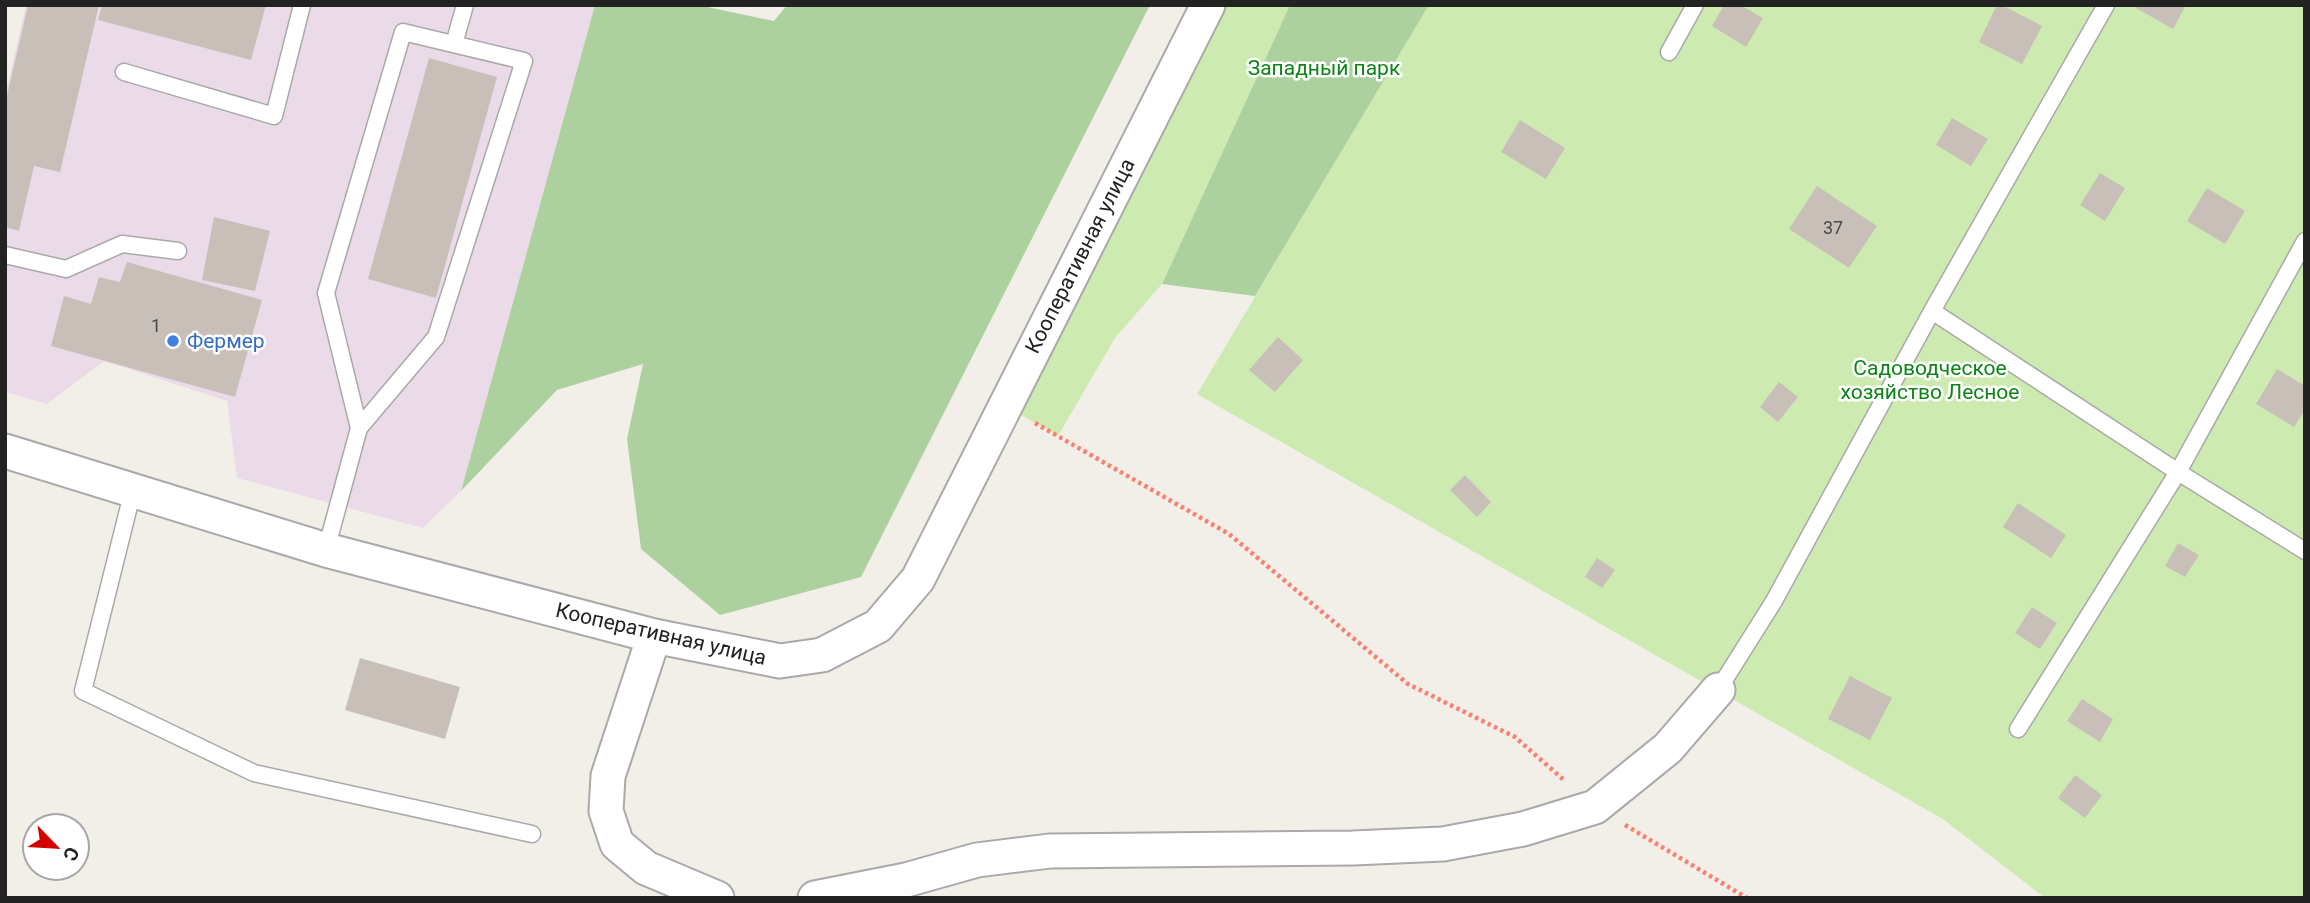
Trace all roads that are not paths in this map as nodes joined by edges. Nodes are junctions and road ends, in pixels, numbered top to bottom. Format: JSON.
{"nodes":[{"id":1,"x":302,"y":5,"type":"edge"},
{"id":2,"x":465,"y":5,"type":"edge"},
{"id":3,"x":1208,"y":5,"type":"edge"},
{"id":4,"x":1695,"y":5,"type":"edge"},
{"id":5,"x":2106,"y":5,"type":"edge"},
{"id":6,"x":454,"y":44,"type":"junction"},
{"id":7,"x":1669,"y":52,"type":"dead end"},
{"id":8,"x":124,"y":72,"type":"dead end"},
{"id":9,"x":2305,"y":241,"type":"edge"},
{"id":10,"x":178,"y":251,"type":"dead end"},
{"id":11,"x":5,"y":255,"type":"edge"},
{"id":12,"x":1932,"y":311,"type":"junction"},
{"id":13,"x":359,"y":428,"type":"junction"},
{"id":14,"x":5,"y":451,"type":"edge"},
{"id":15,"x":2178,"y":472,"type":"junction"},
{"id":16,"x":133,"y":490,"type":"junction"},
{"id":17,"x":326,"y":550,"type":"junction"},
{"id":18,"x":2305,"y":551,"type":"edge"},
{"id":19,"x":654,"y":636,"type":"junction"},
{"id":20,"x":1718,"y":690,"type":"joint"},
{"id":21,"x":2018,"y":729,"type":"dead end"},
{"id":22,"x":532,"y":834,"type":"dead end"},
{"id":23,"x":717,"y":898,"type":"edge"},
{"id":24,"x":815,"y":898,"type":"edge"}],
"edges":[{"from":1,"to":8,"type":"lane"},
{"from":2,"to":6,"type":"lane"},
{"from":3,"to":19,"type":"street","name":"Кооперативная улица"},
{"from":4,"to":7,"type":"lane"},
{"from":5,"to":12,"type":"lane"},
{"from":6,"to":13,"type":"lane"},
{"from":6,"to":13,"type":"lane"},
{"from":9,"to":15,"type":"lane"},
{"from":10,"to":11,"type":"lane"},
{"from":12,"to":15,"type":"lane"},
{"from":12,"to":20,"type":"lane"},
{"from":13,"to":17,"type":"lane"},
{"from":14,"to":16,"type":"street","name":"Кооперативная улица"},
{"from":15,"to":18,"type":"lane"},
{"from":15,"to":21,"type":"lane"},
{"from":16,"to":17,"type":"street","name":"Кооперативная улица"},
{"from":16,"to":22,"type":"lane"},
{"from":17,"to":19,"type":"street","name":"Кооперативная улица"},
{"from":19,"to":23,"type":"street"},
{"from":20,"to":24,"type":"street"}]}
